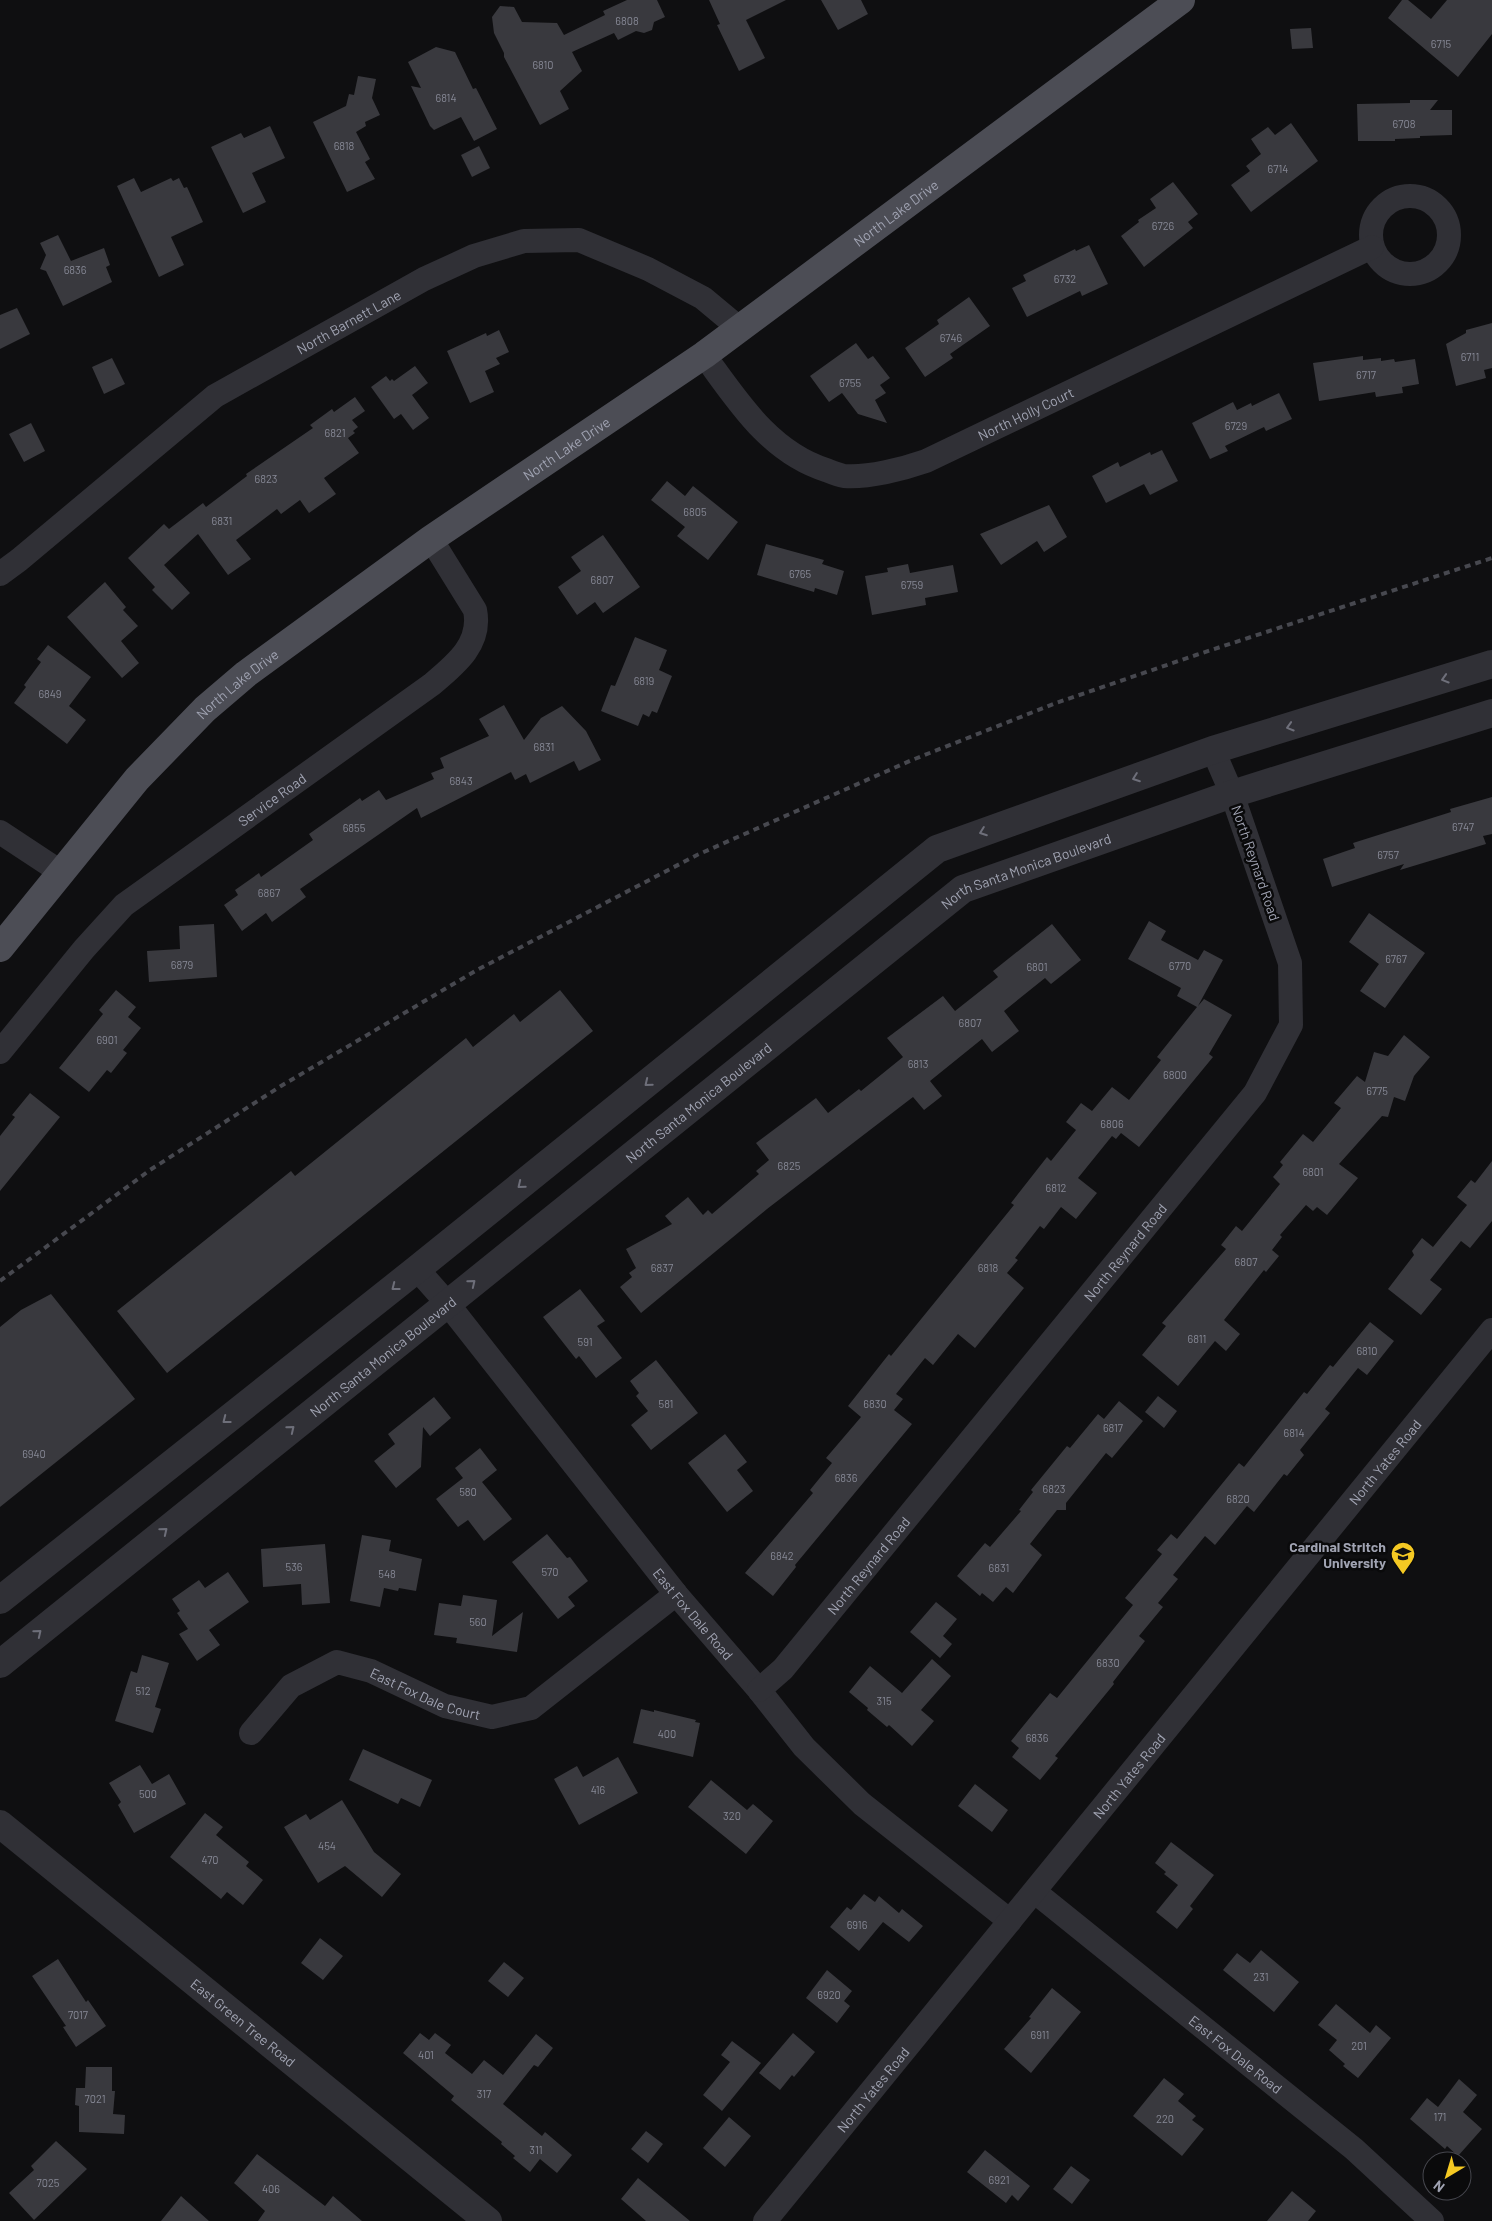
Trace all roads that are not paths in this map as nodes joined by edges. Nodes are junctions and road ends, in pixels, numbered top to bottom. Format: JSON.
{"nodes":[{"id":1,"x":1181,"y":0,"type":"edge"},
{"id":2,"x":1372,"y":246,"type":"dead end"},
{"id":3,"x":739,"y":328,"type":"junction"},
{"id":4,"x":704,"y":355,"type":"junction"},
{"id":5,"x":432,"y":539,"type":"junction"},
{"id":6,"x":0,"y":574,"type":"edge"},
{"id":7,"x":1492,"y":664,"type":"edge"},
{"id":8,"x":1492,"y":713,"type":"edge"},
{"id":9,"x":1213,"y":750,"type":"junction"},
{"id":10,"x":1232,"y":794,"type":"junction"},
{"id":11,"x":0,"y":832,"type":"edge"},
{"id":12,"x":62,"y":872,"type":"junction"},
{"id":13,"x":0,"y":948,"type":"edge"},
{"id":14,"x":0,"y":1052,"type":"edge"},
{"id":15,"x":417,"y":1269,"type":"junction"},
{"id":16,"x":447,"y":1303,"type":"junction"},
{"id":17,"x":1492,"y":1330,"type":"edge"},
{"id":18,"x":676,"y":1594,"type":"junction"},
{"id":19,"x":0,"y":1600,"type":"edge"},
{"id":20,"x":0,"y":1664,"type":"edge"},
{"id":21,"x":759,"y":1690,"type":"junction"},
{"id":22,"x":252,"y":1733,"type":"dead end"},
{"id":23,"x":0,"y":1824,"type":"edge"},
{"id":24,"x":1035,"y":1892,"type":"junction"},
{"id":25,"x":1010,"y":1921,"type":"junction"},
{"id":26,"x":488,"y":2221,"type":"edge"},
{"id":27,"x":765,"y":2221,"type":"edge"},
{"id":28,"x":1432,"y":2221,"type":"edge"}],
"edges":[{"from":1,"to":3,"type":"main road","name":"North Lake Drive"},
{"from":2,"to":4,"type":"street","name":"North Holly Court"},
{"from":3,"to":4,"type":"main road","name":"North Lake Drive"},
{"from":3,"to":6,"type":"street","name":"North Barnett Lane"},
{"from":4,"to":5,"type":"main road","name":"North Lake Drive"},
{"from":5,"to":12,"type":"main road","name":"North Lake Drive"},
{"from":5,"to":14,"type":"street","name":"Service Road"},
{"from":7,"to":9,"type":"street","one_way":true},
{"from":8,"to":10,"type":"street","name":"North Santa Monica Boulevard"},
{"from":9,"to":10,"type":"street","name":"North Reynard Road"},
{"from":9,"to":15,"type":"street","one_way":true},
{"from":16,"to":10,"type":"street","name":"North Santa Monica Boulevard","one_way":true},
{"from":10,"to":21,"type":"street","name":"North Reynard Road"},
{"from":11,"to":12,"type":"street"},
{"from":12,"to":13,"type":"main road","name":"North Lake Drive"},
{"from":15,"to":16,"type":"street","name":"East Fox Dale Road"},
{"from":15,"to":19,"type":"street","one_way":true},
{"from":16,"to":18,"type":"street","name":"East Fox Dale Road"},
{"from":20,"to":16,"type":"street","name":"North Santa Monica Boulevard","one_way":true},
{"from":17,"to":24,"type":"street","name":"North Yates Road"},
{"from":18,"to":21,"type":"street","name":"East Fox Dale Road"},
{"from":18,"to":22,"type":"street","name":"East Fox Dale Court"},
{"from":21,"to":25,"type":"street","name":"East Fox Dale Road"},
{"from":23,"to":26,"type":"street","name":"East Green Tree Road"},
{"from":24,"to":25,"type":"street","name":"North Yates Road"},
{"from":24,"to":28,"type":"street","name":"East Fox Dale Road"},
{"from":25,"to":27,"type":"street","name":"North Yates Road"}]}
